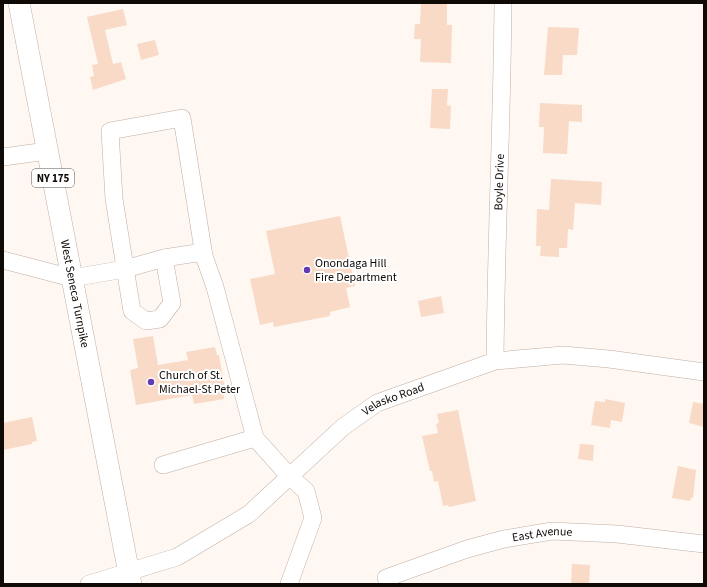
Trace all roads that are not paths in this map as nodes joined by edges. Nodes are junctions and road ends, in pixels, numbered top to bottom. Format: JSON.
{"nodes":[{"id":1,"x":19,"y":3,"type":"edge"},
{"id":2,"x":503,"y":3,"type":"edge"},
{"id":3,"x":47,"y":151,"type":"junction"},
{"id":4,"x":3,"y":157,"type":"edge"},
{"id":5,"x":203,"y":252,"type":"junction"},
{"id":6,"x":164,"y":258,"type":"junction"},
{"id":7,"x":3,"y":260,"type":"edge"},
{"id":8,"x":125,"y":269,"type":"junction"},
{"id":9,"x":72,"y":278,"type":"junction"},
{"id":10,"x":495,"y":361,"type":"junction"},
{"id":11,"x":704,"y":372,"type":"edge"},
{"id":12,"x":255,"y":438,"type":"junction"},
{"id":13,"x":163,"y":465,"type":"dead end"},
{"id":14,"x":290,"y":477,"type":"junction"},
{"id":15,"x":704,"y":544,"type":"edge"},
{"id":16,"x":130,"y":577,"type":"edge"},
{"id":17,"x":386,"y":578,"type":"dead end"},
{"id":18,"x":88,"y":584,"type":"edge"},
{"id":19,"x":289,"y":584,"type":"edge"}],
"edges":[{"from":1,"to":3,"type":"main road","name":"West Seneca Turnpike","number":"NY 175"},
{"from":2,"to":10,"type":"street","name":"Boyle Drive"},
{"from":3,"to":4,"type":"street"},
{"from":3,"to":9,"type":"main road","name":"West Seneca Turnpike","number":"NY 175"},
{"from":5,"to":6,"type":"street"},
{"from":5,"to":8,"type":"street"},
{"from":5,"to":12,"type":"street"},
{"from":6,"to":8,"type":"street"},
{"from":6,"to":8,"type":"street"},
{"from":7,"to":9,"type":"street"},
{"from":8,"to":9,"type":"street"},
{"from":9,"to":16,"type":"main road","name":"West Seneca Turnpike","number":"NY 175"},
{"from":10,"to":11,"type":"street","name":"Velasko Road"},
{"from":10,"to":14,"type":"street","name":"Velasko Road"},
{"from":12,"to":13,"type":"street"},
{"from":12,"to":14,"type":"street"},
{"from":14,"to":16,"type":"street","name":"Velasko Road"},
{"from":14,"to":19,"type":"street"},
{"from":15,"to":17,"type":"street","name":"East Avenue"},
{"from":16,"to":18,"type":"street","name":"Velasko Road"}]}
